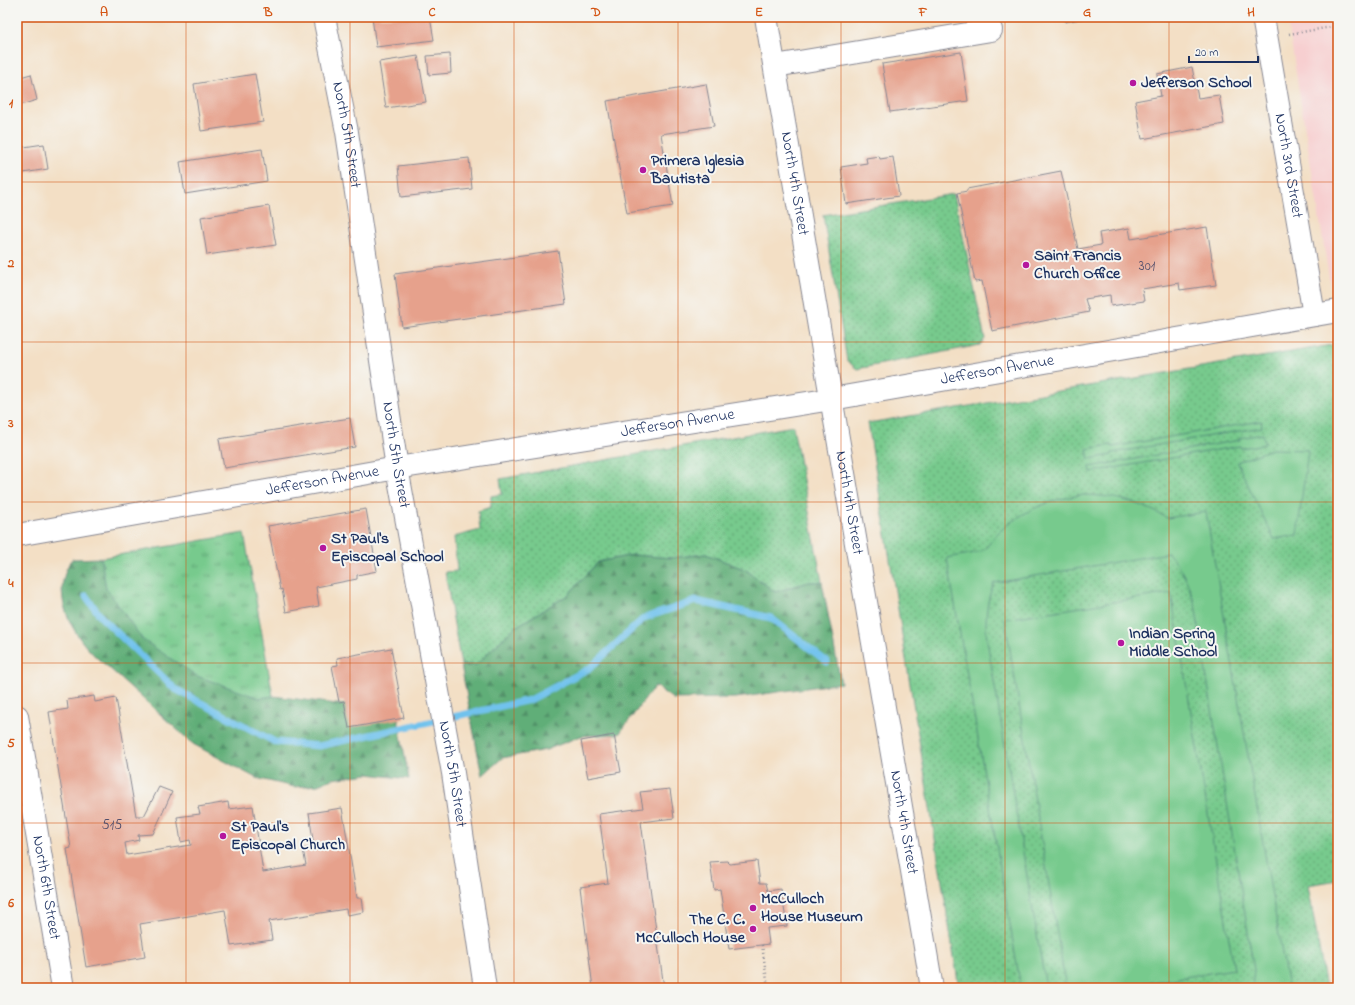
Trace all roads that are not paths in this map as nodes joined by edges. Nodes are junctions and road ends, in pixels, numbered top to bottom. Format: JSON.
{"nodes":[{"id":1,"x":324,"y":17,"type":"edge"},
{"id":2,"x":766,"y":17,"type":"edge"},
{"id":3,"x":1264,"y":27,"type":"edge"},
{"id":4,"x":991,"y":30,"type":"dead end"},
{"id":5,"x":775,"y":66,"type":"junction"},
{"id":6,"x":1338,"y":311,"type":"edge"},
{"id":7,"x":1314,"y":315,"type":"junction"},
{"id":8,"x":832,"y":399,"type":"junction"},
{"id":9,"x":397,"y":468,"type":"junction"},
{"id":10,"x":17,"y":535,"type":"edge"},
{"id":11,"x":17,"y":716,"type":"edge"},
{"id":12,"x":63,"y":988,"type":"edge"},
{"id":13,"x":485,"y":988,"type":"edge"},
{"id":14,"x":932,"y":988,"type":"edge"}],
"edges":[{"from":1,"to":9,"type":"street","name":"North 5th Street"},
{"from":2,"to":5,"type":"street","name":"North 4th Street"},
{"from":3,"to":7,"type":"street","name":"North 3rd Street"},
{"from":4,"to":5,"type":"street"},
{"from":5,"to":8,"type":"street","name":"North 4th Street"},
{"from":6,"to":7,"type":"street","name":"Jefferson Avenue"},
{"from":7,"to":8,"type":"street","name":"Jefferson Avenue"},
{"from":8,"to":9,"type":"street","name":"Jefferson Avenue"},
{"from":8,"to":14,"type":"street","name":"North 4th Street"},
{"from":9,"to":10,"type":"street","name":"Jefferson Avenue"},
{"from":9,"to":13,"type":"street","name":"North 5th Street"},
{"from":11,"to":12,"type":"street","name":"North 6th Street"}]}
